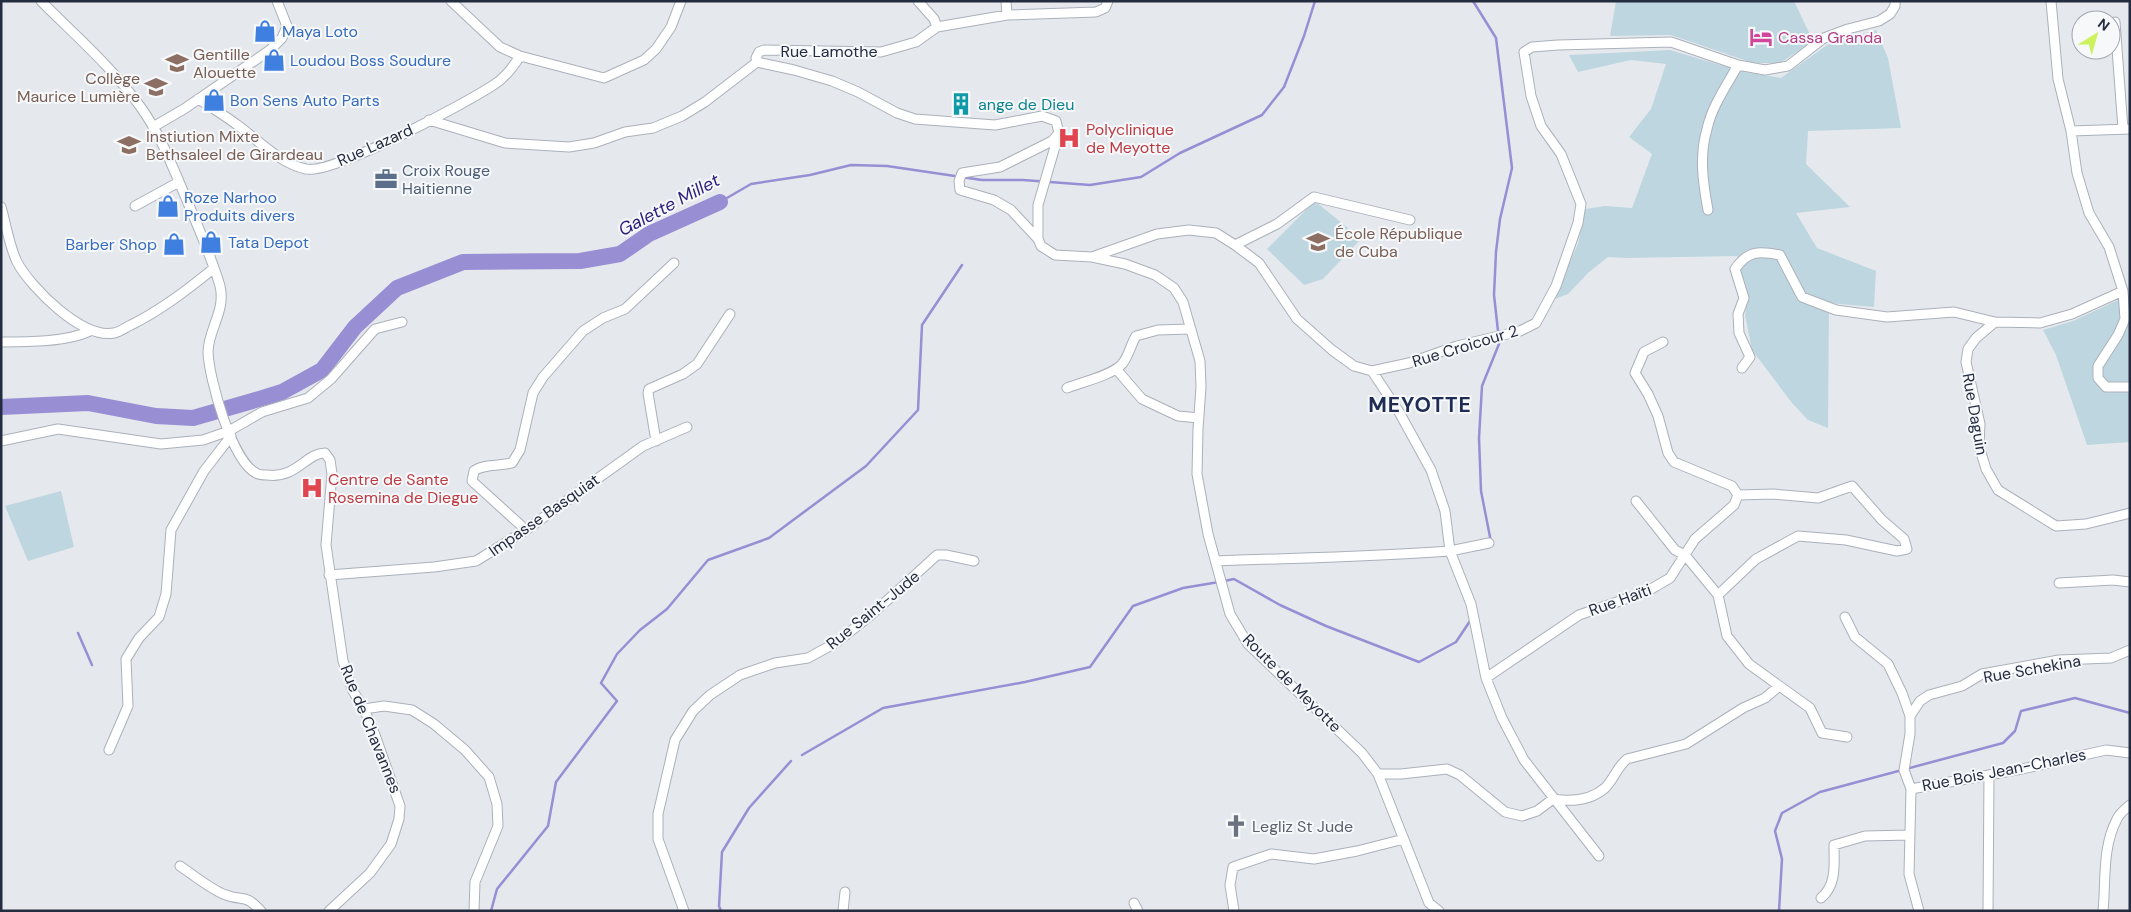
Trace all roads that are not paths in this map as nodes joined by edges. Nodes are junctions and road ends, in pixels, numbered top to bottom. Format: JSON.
{"nodes":[{"id":1,"x":41,"y":1,"type":"edge"},
{"id":2,"x":277,"y":1,"type":"edge"},
{"id":3,"x":451,"y":1,"type":"edge"},
{"id":4,"x":682,"y":1,"type":"edge"},
{"id":5,"x":918,"y":1,"type":"edge"},
{"id":6,"x":1006,"y":1,"type":"edge"},
{"id":7,"x":1108,"y":1,"type":"edge"},
{"id":8,"x":1895,"y":1,"type":"edge"},
{"id":9,"x":2051,"y":1,"type":"edge"},
{"id":10,"x":1007,"y":15,"type":"junction"},
{"id":11,"x":937,"y":27,"type":"junction"},
{"id":12,"x":520,"y":56,"type":"junction"},
{"id":13,"x":2119,"y":60,"type":"edge"},
{"id":14,"x":757,"y":62,"type":"junction"},
{"id":15,"x":1738,"y":65,"type":"junction"},
{"id":16,"x":198,"y":99,"type":"junction"},
{"id":17,"x":429,"y":120,"type":"junction"},
{"id":18,"x":153,"y":127,"type":"junction"},
{"id":19,"x":2126,"y":129,"type":"edge"},
{"id":20,"x":2071,"y":131,"type":"junction"},
{"id":21,"x":1059,"y":133,"type":"junction"},
{"id":22,"x":179,"y":182,"type":"junction"},
{"id":23,"x":1,"y":206,"type":"edge"},
{"id":24,"x":135,"y":206,"type":"dead end"},
{"id":25,"x":1708,"y":210,"type":"dead end"},
{"id":26,"x":1410,"y":220,"type":"dead end"},
{"id":27,"x":1038,"y":239,"type":"junction"},
{"id":28,"x":1235,"y":244,"type":"junction"},
{"id":29,"x":1092,"y":257,"type":"junction"},
{"id":30,"x":674,"y":263,"type":"dead end"},
{"id":31,"x":213,"y":269,"type":"junction"},
{"id":32,"x":2123,"y":291,"type":"junction"},
{"id":33,"x":730,"y":314,"type":"dead end"},
{"id":34,"x":402,"y":322,"type":"dead end"},
{"id":35,"x":1995,"y":322,"type":"junction"},
{"id":36,"x":1190,"y":328,"type":"junction"},
{"id":37,"x":90,"y":330,"type":"junction"},
{"id":38,"x":1,"y":342,"type":"edge"},
{"id":39,"x":1663,"y":342,"type":"dead end"},
{"id":40,"x":1742,"y":368,"type":"dead end"},
{"id":41,"x":1117,"y":370,"type":"junction"},
{"id":42,"x":1372,"y":372,"type":"junction"},
{"id":43,"x":2130,"y":387,"type":"edge"},
{"id":44,"x":1068,"y":388,"type":"dead end"},
{"id":45,"x":1199,"y":418,"type":"junction"},
{"id":46,"x":687,"y":427,"type":"dead end"},
{"id":47,"x":228,"y":430,"type":"junction"},
{"id":48,"x":1,"y":441,"type":"edge"},
{"id":49,"x":656,"y":441,"type":"junction"},
{"id":50,"x":1738,"y":495,"type":"junction"},
{"id":51,"x":1636,"y":501,"type":"dead end"},
{"id":52,"x":2130,"y":513,"type":"edge"},
{"id":53,"x":526,"y":530,"type":"junction"},
{"id":54,"x":1489,"y":543,"type":"dead end"},
{"id":55,"x":1450,"y":551,"type":"junction"},
{"id":56,"x":1685,"y":555,"type":"junction"},
{"id":57,"x":974,"y":561,"type":"dead end"},
{"id":58,"x":1216,"y":562,"type":"junction"},
{"id":59,"x":329,"y":574,"type":"junction"},
{"id":60,"x":2130,"y":582,"type":"edge"},
{"id":61,"x":2059,"y":583,"type":"dead end"},
{"id":62,"x":1718,"y":595,"type":"junction"},
{"id":63,"x":1845,"y":617,"type":"dead end"},
{"id":64,"x":2130,"y":650,"type":"edge"},
{"id":65,"x":1486,"y":678,"type":"junction"},
{"id":66,"x":1778,"y":687,"type":"junction"},
{"id":67,"x":364,"y":708,"type":"junction"},
{"id":68,"x":1910,"y":716,"type":"junction"},
{"id":69,"x":1847,"y":737,"type":"dead end"},
{"id":70,"x":109,"y":750,"type":"dead end"},
{"id":71,"x":2130,"y":753,"type":"edge"},
{"id":72,"x":1378,"y":774,"type":"junction"},
{"id":73,"x":1988,"y":775,"type":"junction"},
{"id":74,"x":1911,"y":789,"type":"junction"},
{"id":75,"x":1553,"y":799,"type":"junction"},
{"id":76,"x":2130,"y":805,"type":"edge"},
{"id":77,"x":1910,"y":835,"type":"junction"},
{"id":78,"x":1404,"y":838,"type":"junction"},
{"id":79,"x":1599,"y":856,"type":"dead end"},
{"id":80,"x":180,"y":866,"type":"dead end"},
{"id":81,"x":845,"y":892,"type":"dead end"},
{"id":82,"x":1821,"y":898,"type":"dead end"},
{"id":83,"x":261,"y":911,"type":"edge"},
{"id":84,"x":329,"y":911,"type":"edge"},
{"id":85,"x":474,"y":911,"type":"edge"},
{"id":86,"x":684,"y":911,"type":"edge"},
{"id":87,"x":843,"y":911,"type":"edge"},
{"id":88,"x":1234,"y":911,"type":"edge"},
{"id":89,"x":1440,"y":911,"type":"edge"},
{"id":90,"x":1919,"y":911,"type":"edge"},
{"id":91,"x":1988,"y":911,"type":"edge"},
{"id":92,"x":2103,"y":911,"type":"edge"}],
"edges":[{"from":1,"to":18,"type":"street","name":"Rue de Chavannes"},
{"from":2,"to":16,"type":"street"},
{"from":3,"to":12,"type":"street"},
{"from":4,"to":12,"type":"street"},
{"from":5,"to":11,"type":"street"},
{"from":6,"to":10,"type":"street"},
{"from":7,"to":10,"type":"street","name":"Rue Lamothe"},
{"from":8,"to":15,"type":"street","name":"Rue Croicour 2"},
{"from":9,"to":20,"type":"street"},
{"from":10,"to":11,"type":"street","name":"Rue Lamothe"},
{"from":11,"to":14,"type":"street","name":"Rue Lamothe"},
{"from":12,"to":17,"type":"street","name":"Rue Lazard"},
{"from":13,"to":19,"type":"street"},
{"from":14,"to":17,"type":"street","name":"Rue Lamothe"},
{"from":14,"to":21,"type":"street","name":"Rue Lamothe"},
{"from":15,"to":25,"type":"street"},
{"from":15,"to":42,"type":"street","name":"Rue Croicour 2"},
{"from":16,"to":17,"type":"street","name":"Rue Lazard"},
{"from":16,"to":18,"type":"street"},
{"from":18,"to":22,"type":"street","name":"Rue de Chavannes"},
{"from":19,"to":20,"type":"street"},
{"from":20,"to":32,"type":"street"},
{"from":21,"to":27,"type":"street"},
{"from":21,"to":27,"type":"street"},
{"from":22,"to":24,"type":"street"},
{"from":22,"to":31,"type":"street","name":"Rue de Chavannes"},
{"from":23,"to":37,"type":"street"},
{"from":26,"to":28,"type":"street"},
{"from":27,"to":29,"type":"street"},
{"from":28,"to":29,"type":"street"},
{"from":28,"to":42,"type":"street"},
{"from":29,"to":36,"type":"street","name":"Route de Meyotte"},
{"from":30,"to":53,"type":"street"},
{"from":31,"to":37,"type":"street"},
{"from":31,"to":47,"type":"street","name":"Rue de Chavannes"},
{"from":32,"to":35,"type":"street"},
{"from":32,"to":43,"type":"street"},
{"from":33,"to":49,"type":"street"},
{"from":34,"to":47,"type":"street"},
{"from":35,"to":40,"type":"street"},
{"from":35,"to":52,"type":"street","name":"Rue Daguin"},
{"from":36,"to":41,"type":"street"},
{"from":36,"to":45,"type":"street","name":"Route de Meyotte"},
{"from":37,"to":38,"type":"street"},
{"from":39,"to":50,"type":"street"},
{"from":41,"to":44,"type":"street"},
{"from":41,"to":45,"type":"street"},
{"from":42,"to":55,"type":"street"},
{"from":45,"to":58,"type":"street","name":"Route de Meyotte"},
{"from":46,"to":49,"type":"street","name":"Impasse Basquiat"},
{"from":47,"to":48,"type":"street"},
{"from":47,"to":59,"type":"street","name":"Rue de Chavannes"},
{"from":47,"to":70,"type":"street"},
{"from":49,"to":53,"type":"street","name":"Impasse Basquiat"},
{"from":50,"to":56,"type":"street","name":"Rue Haïti"},
{"from":50,"to":62,"type":"street"},
{"from":51,"to":56,"type":"street"},
{"from":53,"to":59,"type":"street","name":"Impasse Basquiat"},
{"from":54,"to":55,"type":"street"},
{"from":55,"to":58,"type":"street"},
{"from":55,"to":65,"type":"street"},
{"from":56,"to":62,"type":"street"},
{"from":56,"to":65,"type":"street","name":"Rue Haïti"},
{"from":57,"to":86,"type":"street","name":"Rue Saint-Jude"},
{"from":58,"to":72,"type":"street","name":"Route de Meyotte"},
{"from":59,"to":67,"type":"street","name":"Rue de Chavannes"},
{"from":60,"to":61,"type":"street"},
{"from":62,"to":66,"type":"street"},
{"from":63,"to":68,"type":"street"},
{"from":64,"to":68,"type":"street","name":"Rue Schekina"},
{"from":65,"to":75,"type":"street"},
{"from":66,"to":69,"type":"street"},
{"from":66,"to":75,"type":"street"},
{"from":67,"to":84,"type":"street","name":"Rue de Chavannes"},
{"from":67,"to":85,"type":"street"},
{"from":68,"to":74,"type":"street"},
{"from":71,"to":73,"type":"street","name":"Rue Bois Jean-Charles"},
{"from":72,"to":75,"type":"street"},
{"from":72,"to":78,"type":"street","name":"Route de Meyotte"},
{"from":73,"to":74,"type":"street","name":"Rue Bois Jean-Charles"},
{"from":73,"to":91,"type":"street"},
{"from":74,"to":77,"type":"street","name":"Rue Bois Jean-Charles"},
{"from":75,"to":79,"type":"street"},
{"from":76,"to":92,"type":"street"},
{"from":77,"to":82,"type":"street"},
{"from":77,"to":90,"type":"street","name":"Rue Bois Jean-Charles"},
{"from":78,"to":88,"type":"street"},
{"from":78,"to":89,"type":"street","name":"Route de Meyotte"},
{"from":80,"to":83,"type":"street"},
{"from":81,"to":87,"type":"street"}]}
